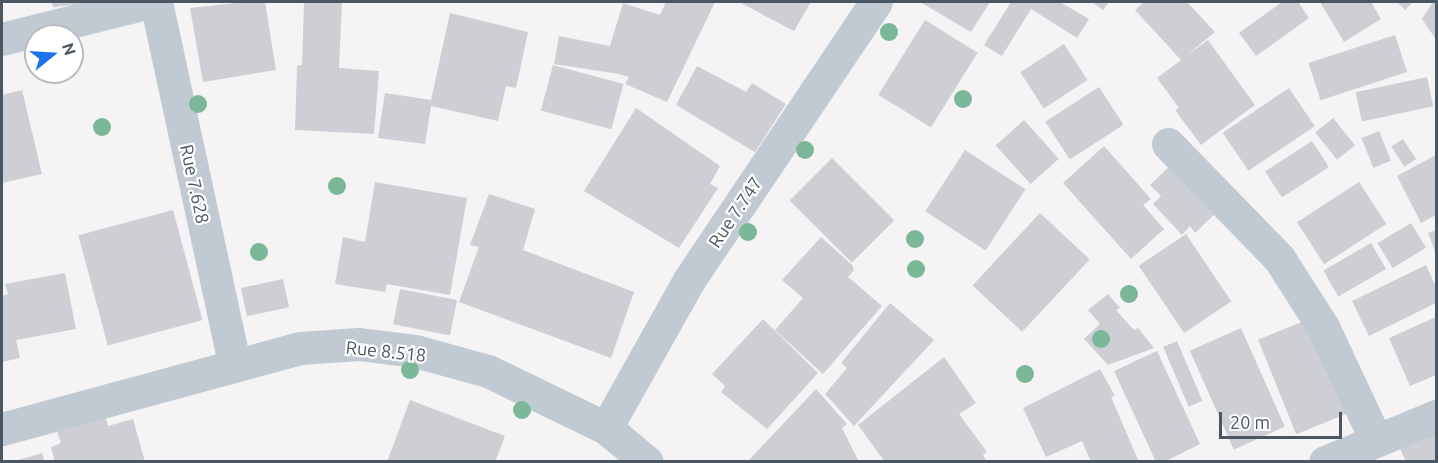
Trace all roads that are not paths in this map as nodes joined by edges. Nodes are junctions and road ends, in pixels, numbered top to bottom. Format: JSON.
{"nodes":[{"id":1,"x":150,"y":2,"type":"edge"},
{"id":2,"x":156,"y":2,"type":"edge"},
{"id":3,"x":876,"y":2,"type":"edge"},
{"id":4,"x":2,"y":39,"type":"edge"},
{"id":5,"x":1168,"y":144,"type":"dead end"},
{"id":6,"x":235,"y":366,"type":"junction"},
{"id":7,"x":1437,"y":416,"type":"edge"},
{"id":8,"x":606,"y":428,"type":"junction"},
{"id":9,"x":2,"y":429,"type":"edge"},
{"id":10,"x":1376,"y":440,"type":"junction"},
{"id":11,"x":647,"y":462,"type":"edge"},
{"id":12,"x":1325,"y":462,"type":"edge"}],
"edges":[{"from":1,"to":4,"type":"street"},
{"from":2,"to":6,"type":"street","name":"Rue 7.628"},
{"from":3,"to":8,"type":"street","name":"Rue 7.747"},
{"from":5,"to":10,"type":"street"},
{"from":6,"to":8,"type":"street","name":"Rue 8.518"},
{"from":6,"to":9,"type":"street","name":"Rue 8.518"},
{"from":7,"to":10,"type":"street"},
{"from":8,"to":11,"type":"street","name":"Rue 8.518"},
{"from":10,"to":12,"type":"street"}]}
